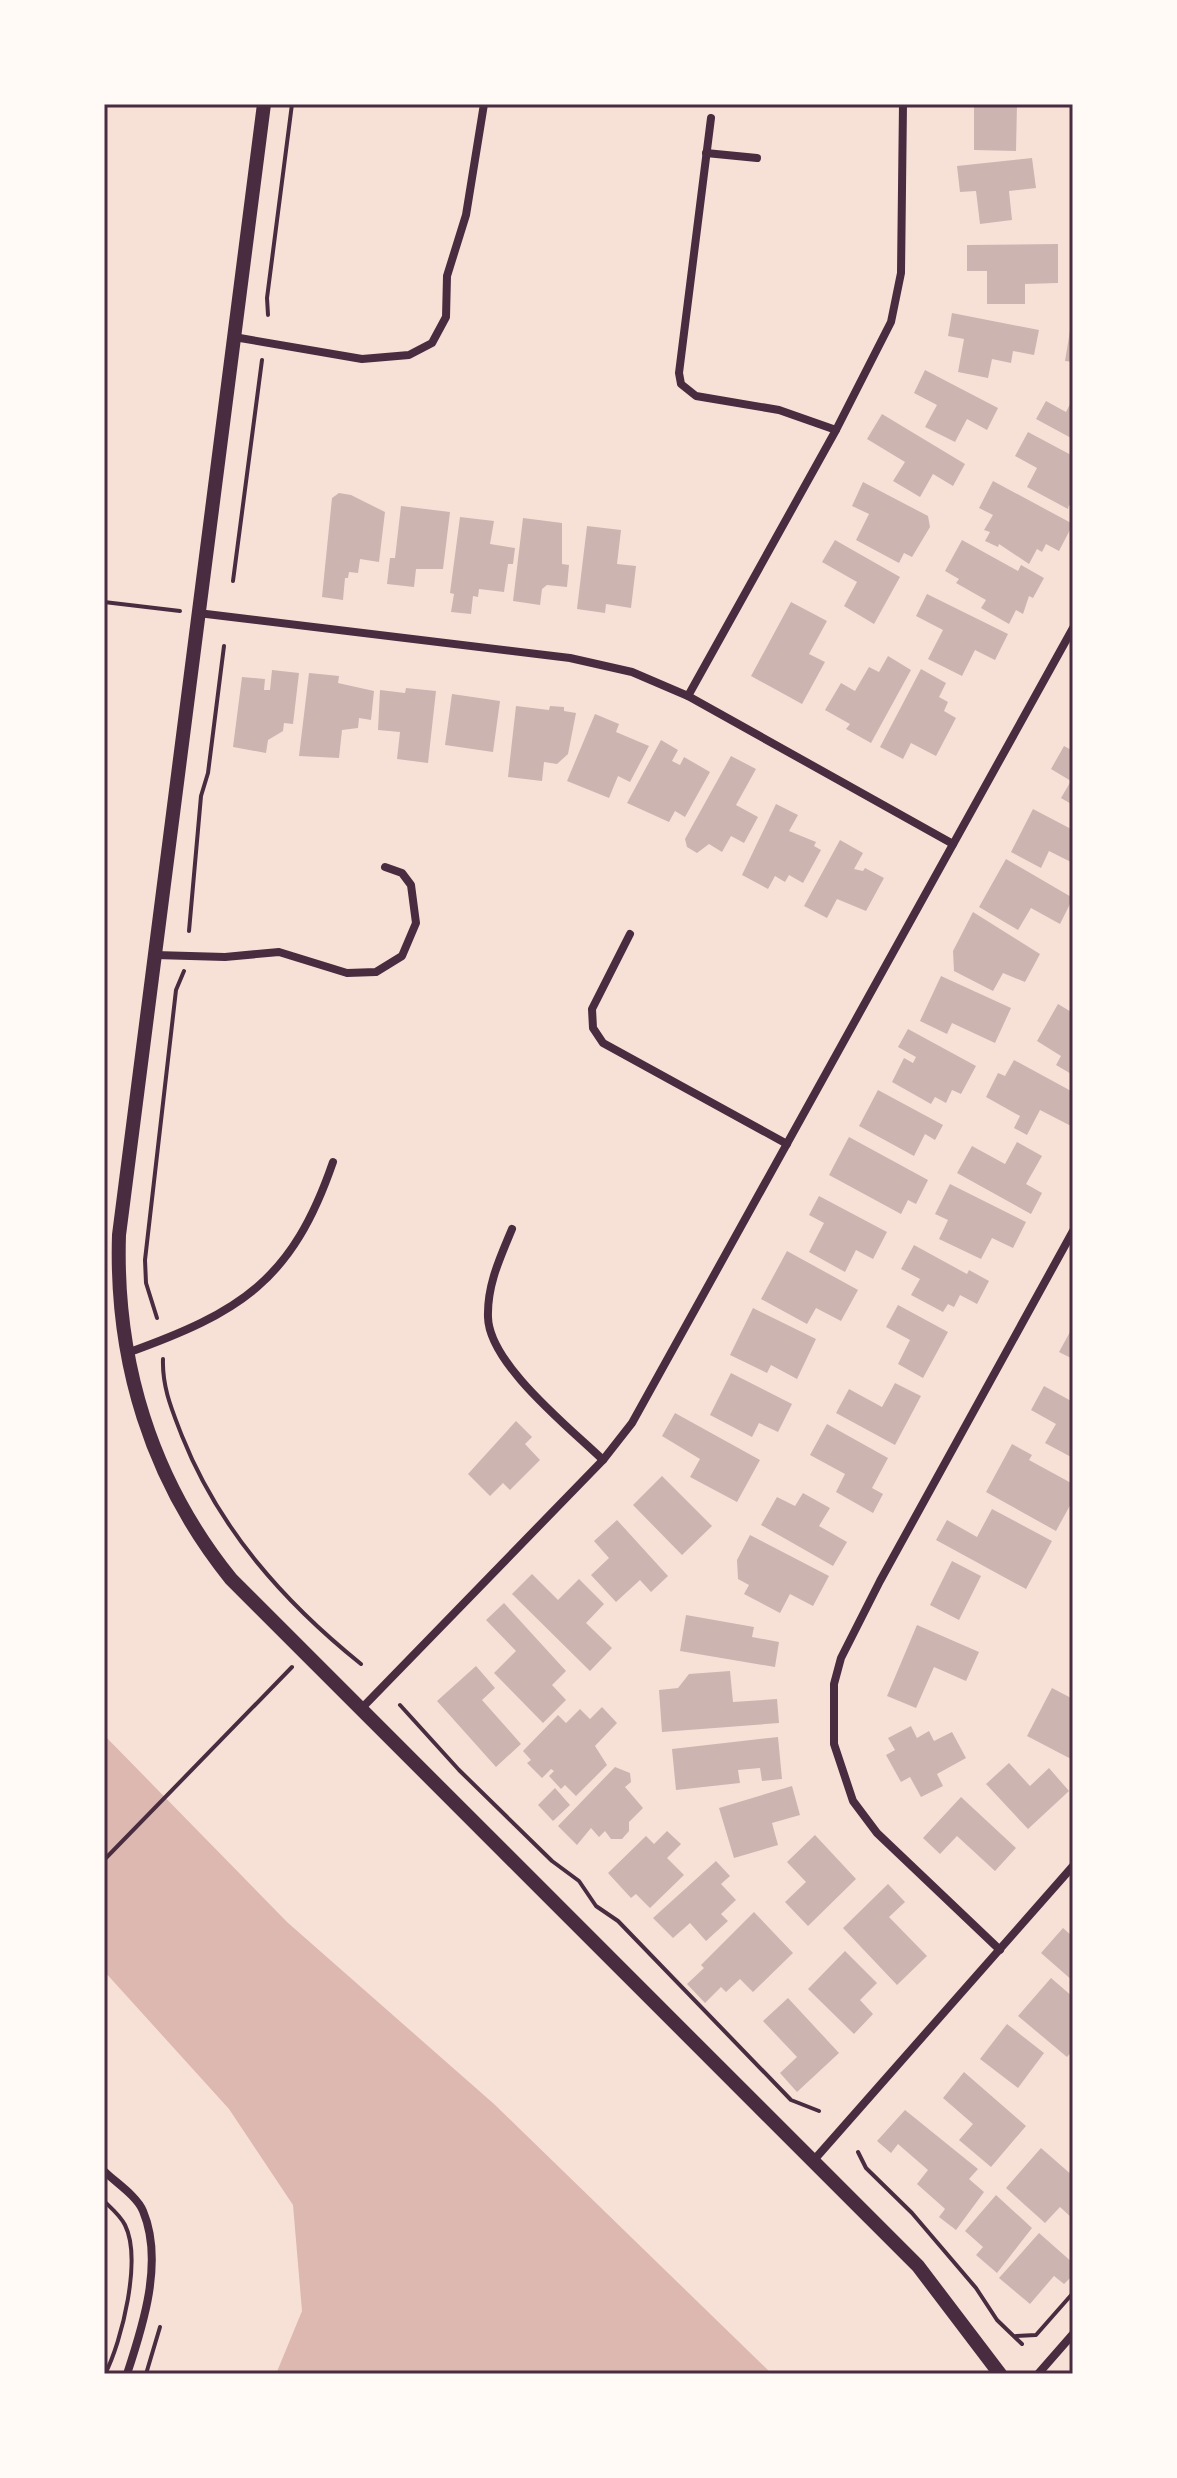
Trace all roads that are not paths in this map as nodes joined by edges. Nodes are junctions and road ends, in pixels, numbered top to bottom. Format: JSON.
{"nodes":[{"id":1,"x":264,"y":104,"type":"edge"},
{"id":2,"x":484,"y":104,"type":"edge"},
{"id":3,"x":903,"y":104,"type":"edge"},
{"id":4,"x":711,"y":118,"type":"dead end"},
{"id":5,"x":706,"y":153,"type":"junction"},
{"id":6,"x":757,"y":158,"type":"dead end"},
{"id":7,"x":234,"y":337,"type":"junction"},
{"id":8,"x":836,"y":430,"type":"junction"},
{"id":9,"x":198,"y":613,"type":"junction"},
{"id":10,"x":1073,"y":628,"type":"edge"},
{"id":11,"x":688,"y":696,"type":"junction"},
{"id":12,"x":953,"y":844,"type":"junction"},
{"id":13,"x":385,"y":867,"type":"dead end"},
{"id":14,"x":630,"y":934,"type":"dead end"},
{"id":15,"x":155,"y":955,"type":"junction"},
{"id":16,"x":787,"y":1144,"type":"junction"},
{"id":17,"x":333,"y":1162,"type":"dead end"},
{"id":18,"x":512,"y":1229,"type":"dead end"},
{"id":19,"x":1073,"y":1231,"type":"edge"},
{"id":20,"x":126,"y":1354,"type":"junction"},
{"id":21,"x":603,"y":1460,"type":"junction"},
{"id":22,"x":360,"y":1710,"type":"junction"},
{"id":23,"x":1073,"y":1866,"type":"edge"},
{"id":24,"x":1000,"y":1950,"type":"junction"},
{"id":25,"x":814,"y":2160,"type":"junction"},
{"id":26,"x":104,"y":2171,"type":"edge"},
{"id":27,"x":1073,"y":2334,"type":"edge"},
{"id":28,"x":127,"y":2374,"type":"edge"},
{"id":29,"x":1000,"y":2374,"type":"edge"},
{"id":30,"x":1038,"y":2374,"type":"edge"}],
"edges":[{"from":1,"to":7,"type":"street"},
{"from":2,"to":7,"type":"street"},
{"from":3,"to":8,"type":"street"},
{"from":4,"to":5,"type":"street"},
{"from":5,"to":6,"type":"street"},
{"from":5,"to":8,"type":"street"},
{"from":7,"to":9,"type":"street"},
{"from":8,"to":11,"type":"street"},
{"from":9,"to":11,"type":"street"},
{"from":9,"to":15,"type":"street"},
{"from":10,"to":12,"type":"street"},
{"from":11,"to":12,"type":"street"},
{"from":12,"to":16,"type":"street"},
{"from":13,"to":15,"type":"street"},
{"from":14,"to":16,"type":"street"},
{"from":15,"to":20,"type":"street"},
{"from":16,"to":21,"type":"street"},
{"from":17,"to":20,"type":"street"},
{"from":18,"to":21,"type":"street"},
{"from":19,"to":24,"type":"street"},
{"from":20,"to":22,"type":"street"},
{"from":21,"to":22,"type":"street"},
{"from":22,"to":25,"type":"street"},
{"from":23,"to":24,"type":"street"},
{"from":24,"to":25,"type":"street"},
{"from":25,"to":29,"type":"street"},
{"from":26,"to":28,"type":"street"},
{"from":27,"to":30,"type":"street"}]}
